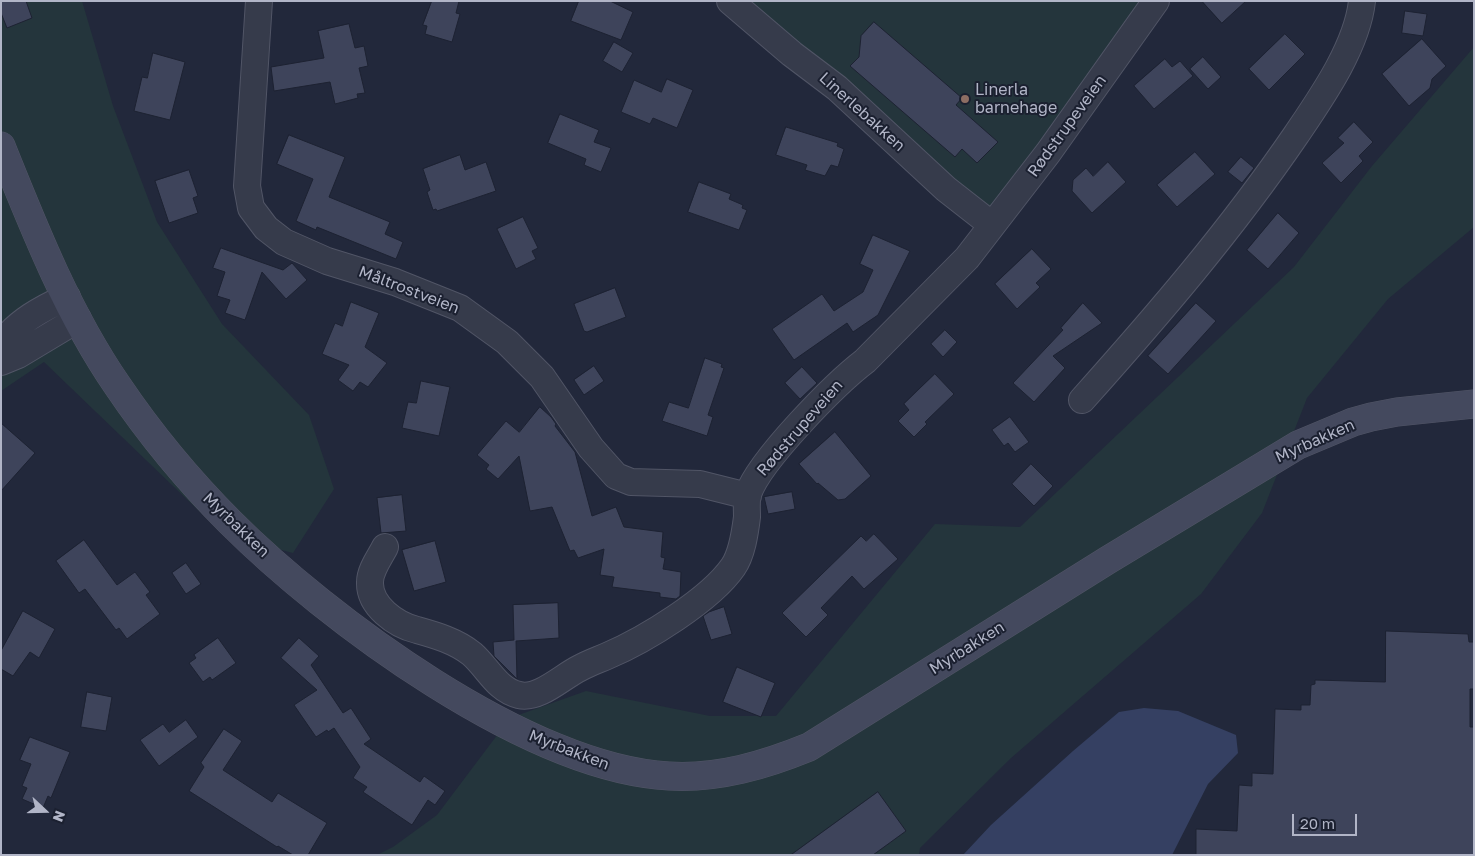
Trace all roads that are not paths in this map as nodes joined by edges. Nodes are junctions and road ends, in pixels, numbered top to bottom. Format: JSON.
{"nodes":[{"id":1,"x":259,"y":1,"type":"edge"},
{"id":2,"x":730,"y":1,"type":"edge"},
{"id":3,"x":1156,"y":1,"type":"edge"},
{"id":4,"x":1362,"y":1,"type":"edge"},
{"id":5,"x":1,"y":146,"type":"edge"},
{"id":6,"x":992,"y":225,"type":"junction"},
{"id":7,"x":72,"y":308,"type":"junction"},
{"id":8,"x":1,"y":345,"type":"edge"},
{"id":9,"x":1,"y":362,"type":"edge"},
{"id":10,"x":1082,"y":400,"type":"dead end"},
{"id":11,"x":1474,"y":404,"type":"edge"},
{"id":12,"x":748,"y":496,"type":"junction"},
{"id":13,"x":385,"y":547,"type":"dead end"}],
"edges":[{"from":1,"to":12,"type":"street","name":"Måltrostveien"},
{"from":2,"to":6,"type":"street","name":"Linerlebakken"},
{"from":3,"to":6,"type":"street","name":"Rødstrupeveien"},
{"from":4,"to":10,"type":"street"},
{"from":5,"to":7,"type":"street","name":"Myrbakken"},
{"from":6,"to":12,"type":"street","name":"Rødstrupeveien"},
{"from":7,"to":8,"type":"street"},
{"from":7,"to":9,"type":"street"},
{"from":7,"to":11,"type":"street","name":"Myrbakken"},
{"from":12,"to":13,"type":"street","name":"Rødstrupeveien"}]}
